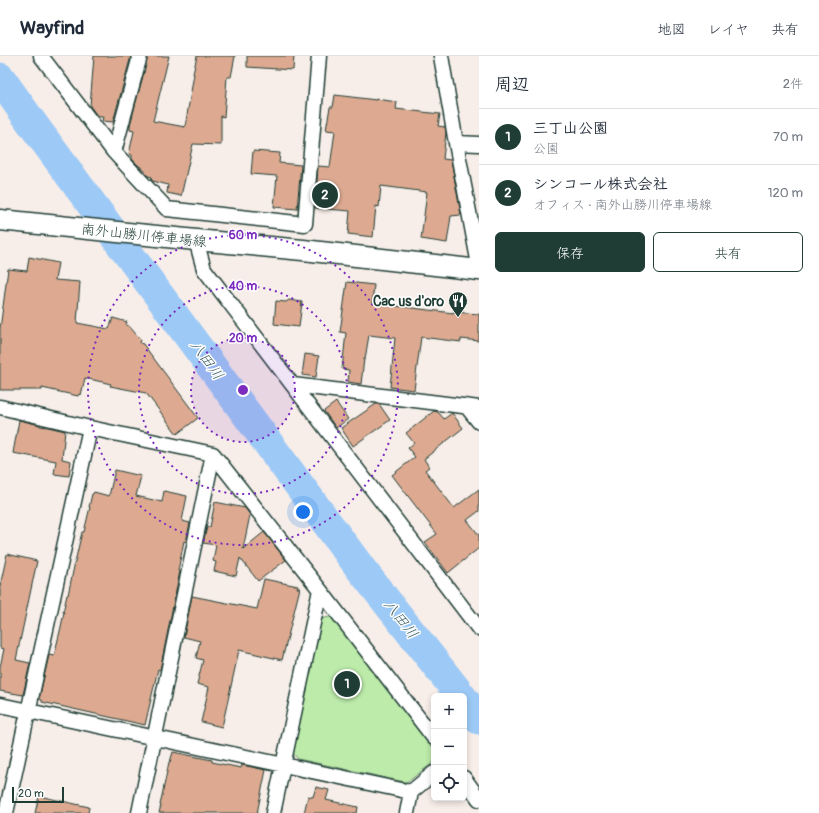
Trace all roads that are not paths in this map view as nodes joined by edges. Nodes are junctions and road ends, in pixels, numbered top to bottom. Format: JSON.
{"nodes":[{"id":1,"x":41,"y":56,"type":"edge"},
{"id":2,"x":140,"y":56,"type":"edge"},
{"id":3,"x":319,"y":56,"type":"edge"},
{"id":4,"x":442,"y":56,"type":"edge"},
{"id":5,"x":456,"y":143,"type":"junction"},
{"id":6,"x":479,"y":144,"type":"edge"},
{"id":7,"x":114,"y":152,"type":"junction"},
{"id":8,"x":0,"y":220,"type":"edge"},
{"id":9,"x":196,"y":240,"type":"junction"},
{"id":10,"x":479,"y":266,"type":"edge"},
{"id":11,"x":479,"y":270,"type":"edge"},
{"id":12,"x":293,"y":385,"type":"junction"},
{"id":13,"x":0,"y":407,"type":"edge"},
{"id":14,"x":473,"y":407,"type":"edge"},
{"id":15,"x":479,"y":422,"type":"edge"},
{"id":16,"x":90,"y":428,"type":"junction"},
{"id":17,"x":213,"y":454,"type":"junction"},
{"id":18,"x":320,"y":590,"type":"junction"},
{"id":19,"x":479,"y":629,"type":"edge"},
{"id":20,"x":0,"y":705,"type":"edge"},
{"id":21,"x":28,"y":711,"type":"junction"},
{"id":22,"x":431,"y":734,"type":"edge"},
{"id":23,"x":155,"y":738,"type":"junction"},
{"id":24,"x":283,"y":765,"type":"junction"},
{"id":25,"x":431,"y":775,"type":"edge"},
{"id":26,"x":467,"y":782,"type":"edge"},
{"id":27,"x":411,"y":792,"type":"junction"},
{"id":28,"x":479,"y":799,"type":"edge"},
{"id":29,"x":6,"y":813,"type":"edge"},
{"id":30,"x":139,"y":813,"type":"edge"},
{"id":31,"x":273,"y":813,"type":"edge"},
{"id":32,"x":407,"y":813,"type":"edge"}],
"edges":[{"from":1,"to":7,"type":"street"},
{"from":2,"to":7,"type":"street"},
{"from":3,"to":7,"type":"street"},
{"from":4,"to":5,"type":"street"},
{"from":5,"to":6,"type":"street"},
{"from":5,"to":10,"type":"street"},
{"from":8,"to":9,"type":"main road","name":"南外山勝川停車場線"},
{"from":9,"to":11,"type":"main road","name":"南外山勝川停車場線"},
{"from":9,"to":12,"type":"street"},
{"from":12,"to":14,"type":"street"},
{"from":12,"to":19,"type":"street"},
{"from":13,"to":16,"type":"street"},
{"from":14,"to":15,"type":"street"},
{"from":16,"to":17,"type":"street"},
{"from":16,"to":21,"type":"street"},
{"from":17,"to":18,"type":"street"},
{"from":17,"to":23,"type":"street"},
{"from":18,"to":22,"type":"street"},
{"from":18,"to":24,"type":"street"},
{"from":20,"to":21,"type":"street"},
{"from":21,"to":23,"type":"street"},
{"from":21,"to":29,"type":"street"},
{"from":23,"to":24,"type":"street"},
{"from":23,"to":30,"type":"street"},
{"from":24,"to":27,"type":"street"},
{"from":24,"to":31,"type":"street"},
{"from":25,"to":27,"type":"street"},
{"from":26,"to":28,"type":"street"},
{"from":27,"to":32,"type":"street"}]}
